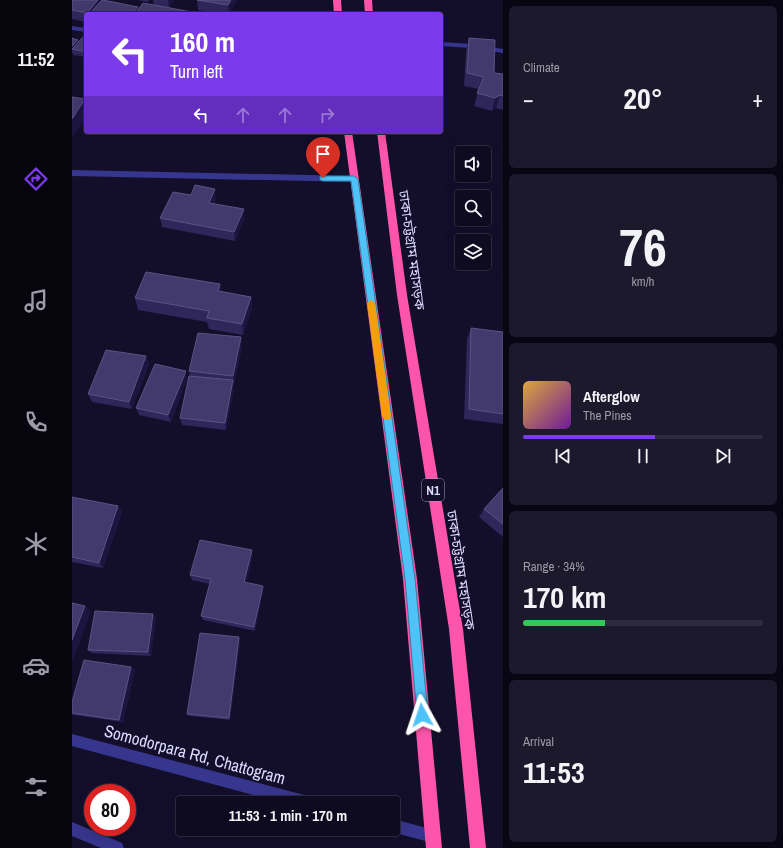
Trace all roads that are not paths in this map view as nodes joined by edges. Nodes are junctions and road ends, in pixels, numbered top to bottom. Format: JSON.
{"nodes":[{"id":1,"x":337,"y":0,"type":"edge"},
{"id":2,"x":368,"y":0,"type":"edge"},
{"id":3,"x":338,"y":12,"type":"edge"},
{"id":4,"x":369,"y":12,"type":"edge"},
{"id":5,"x":72,"y":28,"type":"edge"},
{"id":6,"x":84,"y":30,"type":"edge"},
{"id":7,"x":443,"y":44,"type":"edge"},
{"id":8,"x":503,"y":51,"type":"edge"},
{"id":9,"x":348,"y":134,"type":"edge"},
{"id":10,"x":381,"y":134,"type":"edge"},
{"id":11,"x":72,"y":173,"type":"edge"},
{"id":12,"x":354,"y":179,"type":"junction"},
{"id":13,"x":72,"y":740,"type":"edge"},
{"id":14,"x":282,"y":796,"type":"edge"},
{"id":15,"x":72,"y":829,"type":"edge"},
{"id":16,"x":400,"y":829,"type":"edge"},
{"id":17,"x":434,"y":842,"type":"edge"},
{"id":18,"x":117,"y":848,"type":"edge"},
{"id":19,"x":478,"y":848,"type":"edge"}],
"edges":[{"from":1,"to":3,"type":"highway"},
{"from":2,"to":4,"type":"highway"},
{"from":5,"to":6,"type":"street"},
{"from":7,"to":8,"type":"street"},
{"from":9,"to":12,"type":"highway"},
{"from":10,"to":19,"type":"highway","name":"ঢাকা-চট্টগ্রাম মহাসড়ক","number":"N1"},
{"from":11,"to":12,"type":"street"},
{"from":12,"to":17,"type":"highway"},
{"from":13,"to":14,"type":"street","name":"Somodorpara Rd, Chattogram"},
{"from":15,"to":18,"type":"street"},
{"from":16,"to":17,"type":"street"}]}
